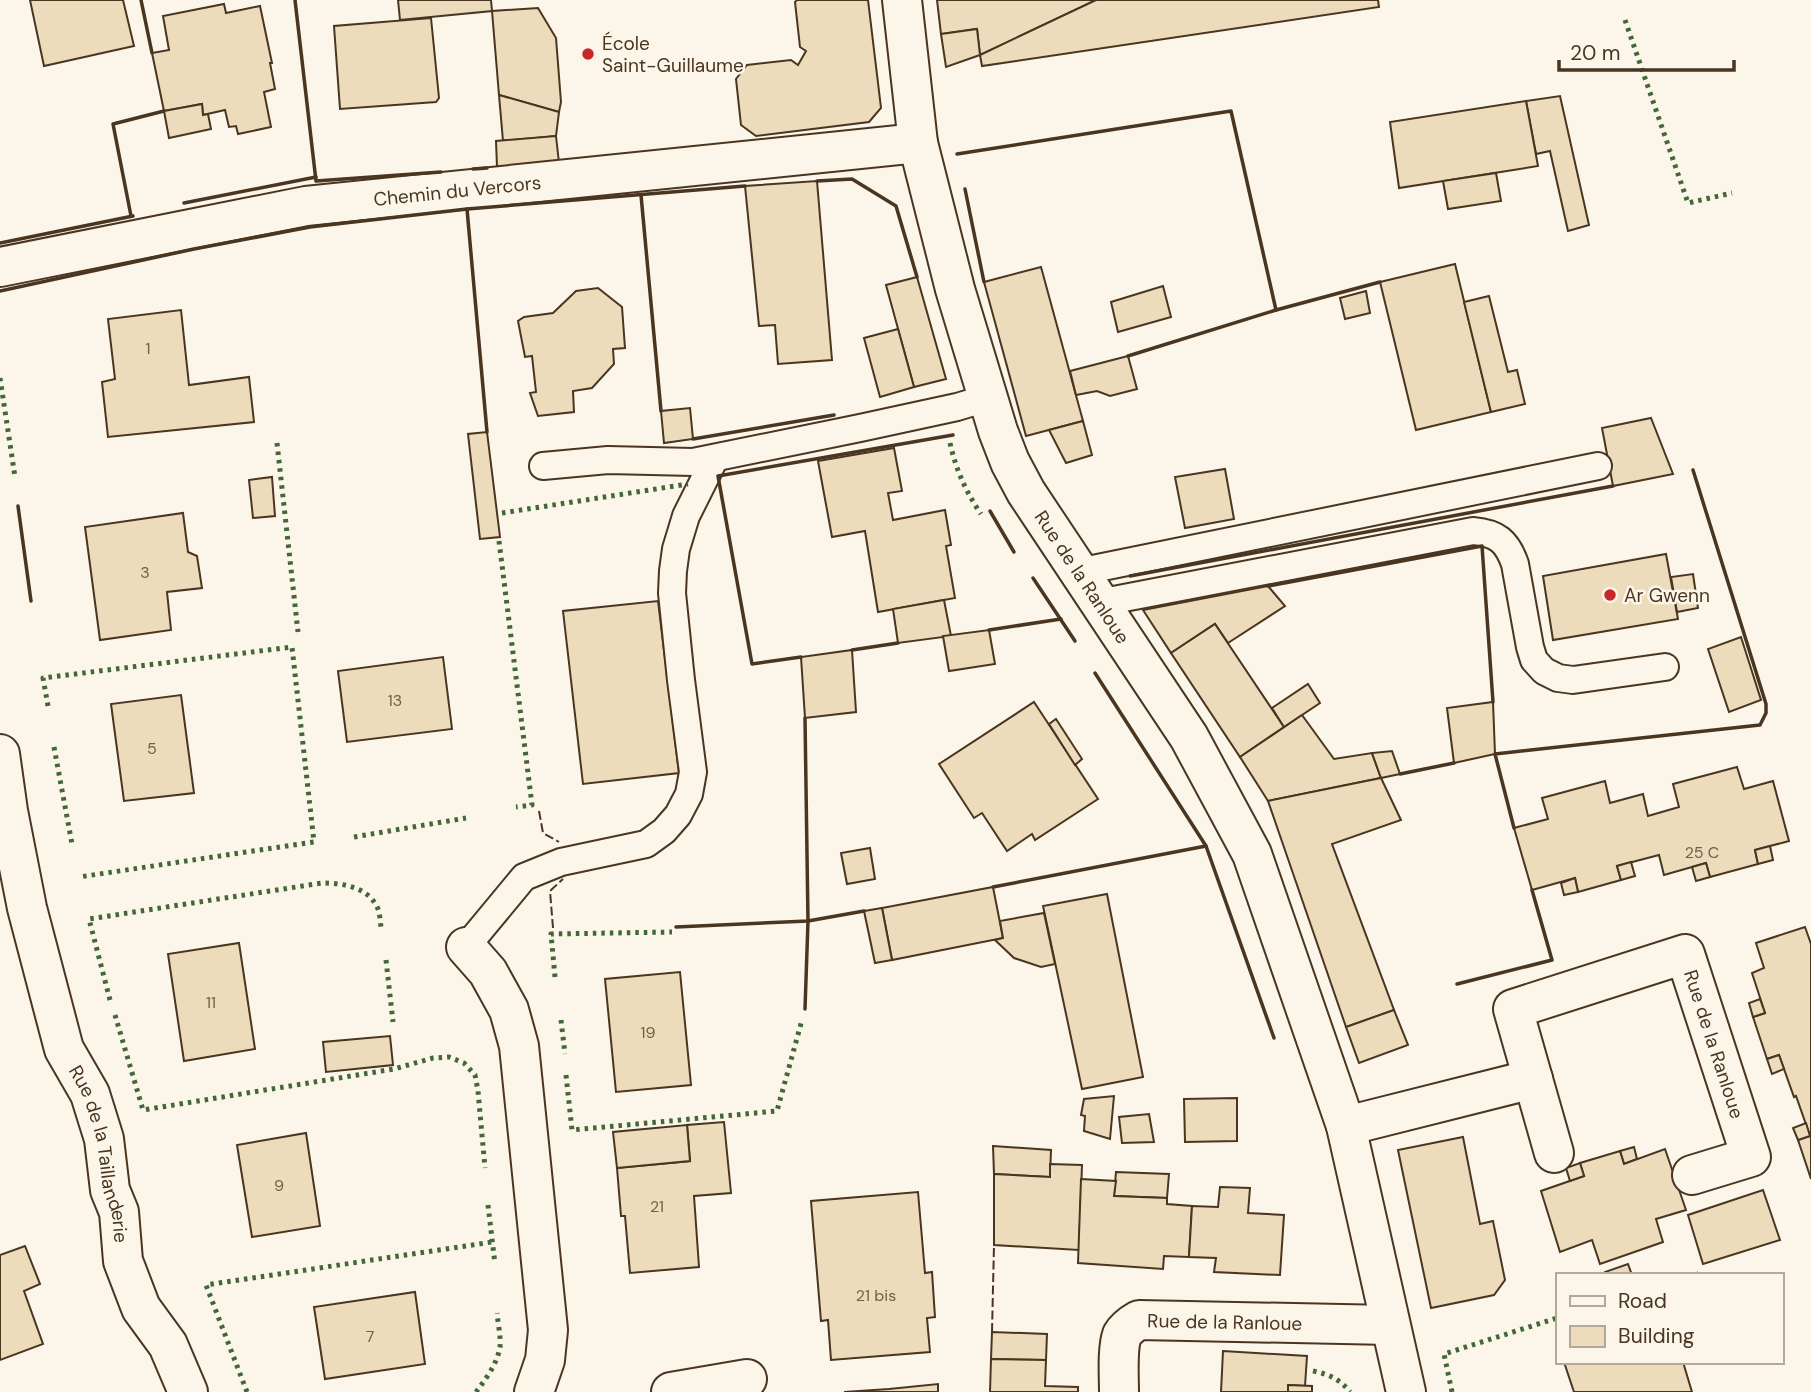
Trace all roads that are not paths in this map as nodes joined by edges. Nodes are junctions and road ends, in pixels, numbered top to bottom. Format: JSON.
{"nodes":[{"id":1,"x":902,"y":0,"type":"edge"},
{"id":2,"x":919,"y":143,"type":"junction"},
{"id":3,"x":0,"y":267,"type":"edge"},
{"id":4,"x":987,"y":398,"type":"junction"},
{"id":5,"x":715,"y":458,"type":"junction"},
{"id":6,"x":543,"y":466,"type":"dead end"},
{"id":7,"x":1598,"y":466,"type":"dead end"},
{"id":8,"x":1088,"y":587,"type":"junction"},
{"id":9,"x":1665,"y":667,"type":"dead end"},
{"id":10,"x":0,"y":754,"type":"edge"},
{"id":11,"x":14,"y":910,"type":"edge"},
{"id":12,"x":466,"y":947,"type":"joint"},
{"id":13,"x":1532,"y":1079,"type":"junction"},
{"id":14,"x":1346,"y":1126,"type":"junction"},
{"id":15,"x":1554,"y":1153,"type":"dead end"},
{"id":16,"x":1692,"y":1175,"type":"dead end"},
{"id":17,"x":1390,"y":1325,"type":"junction"},
{"id":18,"x":747,"y":1379,"type":"dead end"},
{"id":19,"x":537,"y":1391,"type":"edge"},
{"id":20,"x":188,"y":1392,"type":"edge"},
{"id":21,"x":671,"y":1392,"type":"edge"},
{"id":22,"x":1119,"y":1392,"type":"edge"},
{"id":23,"x":1406,"y":1392,"type":"edge"}],
"edges":[{"from":1,"to":2,"type":"street","name":"Rue de la Ranloue"},
{"from":2,"to":3,"type":"street","name":"Chemin du Vercors"},
{"from":2,"to":4,"type":"street","name":"Rue de la Ranloue"},
{"from":4,"to":5,"type":"lane"},
{"from":4,"to":8,"type":"street","name":"Rue de la Ranloue"},
{"from":5,"to":6,"type":"lane"},
{"from":5,"to":12,"type":"lane"},
{"from":7,"to":8,"type":"lane"},
{"from":8,"to":9,"type":"lane"},
{"from":8,"to":14,"type":"street","name":"Rue de la Ranloue"},
{"from":10,"to":11,"type":"street","name":"Rue de la Taillanderie"},
{"from":11,"to":20,"type":"street","name":"Rue de la Taillanderie"},
{"from":12,"to":19,"type":"street"},
{"from":13,"to":14,"type":"street"},
{"from":13,"to":15,"type":"street","name":"Rue de la Ranloue"},
{"from":13,"to":16,"type":"street","name":"Rue de la Ranloue"},
{"from":14,"to":17,"type":"street","name":"Rue de la Ranloue"},
{"from":17,"to":22,"type":"street","name":"Rue de la Ranloue"},
{"from":17,"to":23,"type":"street","name":"Rue de la Ranloue"},
{"from":18,"to":21,"type":"street"}]}
